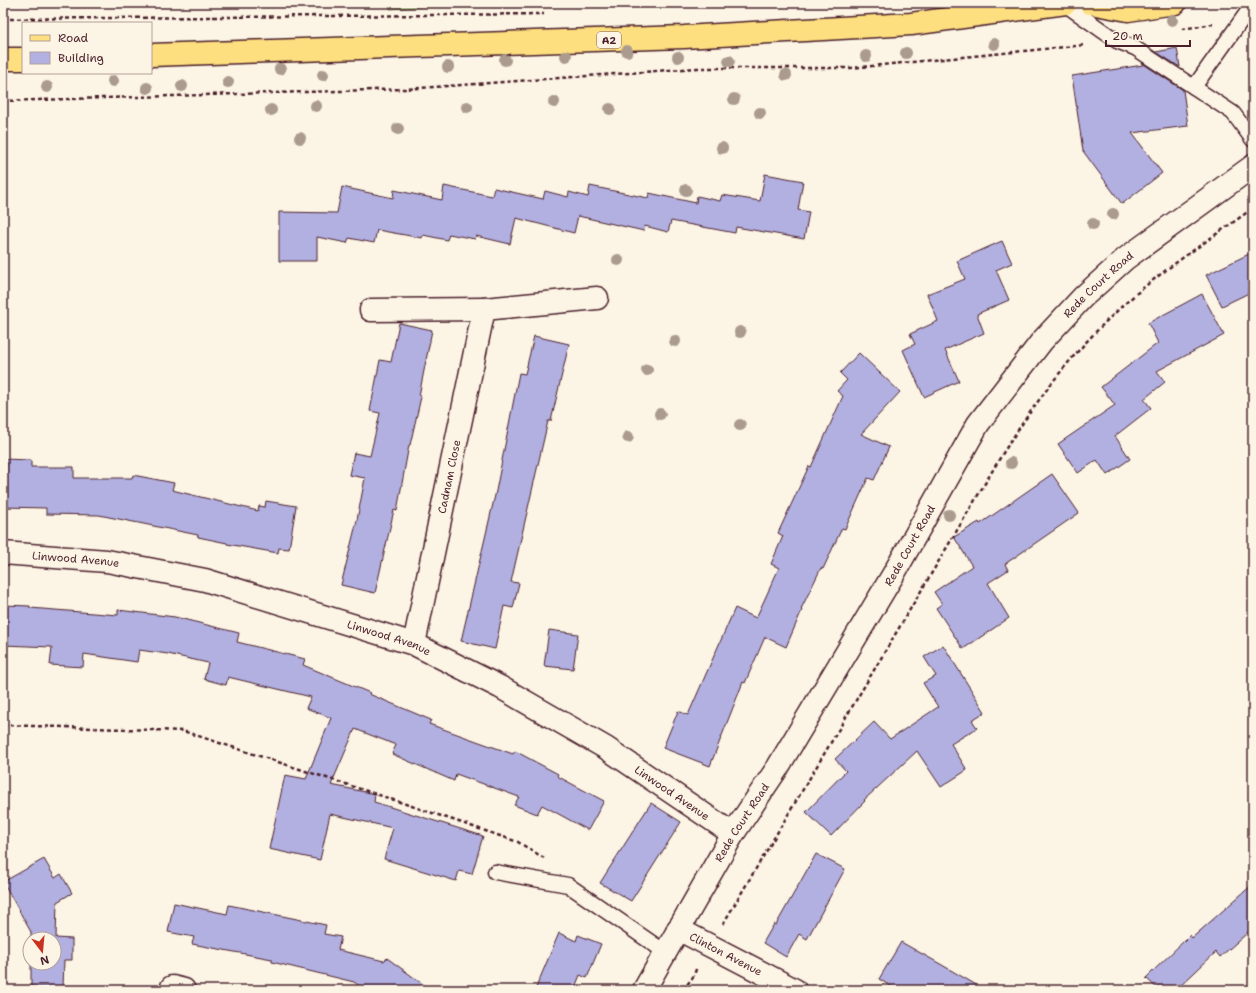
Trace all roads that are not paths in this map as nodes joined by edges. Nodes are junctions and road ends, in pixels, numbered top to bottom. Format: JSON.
{"nodes":[{"id":1,"x":1064,"y":3,"type":"edge"},
{"id":2,"x":1090,"y":3,"type":"edge"},
{"id":3,"x":1175,"y":3,"type":"edge"},
{"id":4,"x":1253,"y":4,"type":"edge"},
{"id":5,"x":152,"y":55,"type":"edge"},
{"id":6,"x":3,"y":59,"type":"edge"},
{"id":7,"x":22,"y":59,"type":"edge"},
{"id":8,"x":1194,"y":87,"type":"junction"},
{"id":9,"x":1253,"y":140,"type":"edge"},
{"id":10,"x":1253,"y":166,"type":"edge"},
{"id":11,"x":597,"y":298,"type":"dead end"},
{"id":12,"x":484,"y":309,"type":"junction"},
{"id":13,"x":371,"y":310,"type":"dead end"},
{"id":14,"x":3,"y":553,"type":"edge"},
{"id":15,"x":414,"y":644,"type":"junction"},
{"id":16,"x":733,"y":834,"type":"junction"},
{"id":17,"x":495,"y":872,"type":"dead end"},
{"id":18,"x":678,"y":929,"type":"junction"},
{"id":19,"x":665,"y":952,"type":"junction"},
{"id":20,"x":644,"y":990,"type":"edge"},
{"id":21,"x":795,"y":990,"type":"edge"}],
"edges":[{"from":1,"to":5,"type":"main road","number":"A2"},
{"from":1,"to":8,"type":"lane"},
{"from":2,"to":3,"type":"main road"},
{"from":4,"to":8,"type":"lane"},
{"from":6,"to":7,"type":"main road"},
{"from":8,"to":9,"type":"lane"},
{"from":10,"to":16,"type":"street","name":"Rede Court Road"},
{"from":11,"to":12,"type":"street"},
{"from":12,"to":13,"type":"street"},
{"from":12,"to":15,"type":"street","name":"Cadnam Close"},
{"from":14,"to":15,"type":"street","name":"Linwood Avenue"},
{"from":15,"to":16,"type":"street","name":"Linwood Avenue"},
{"from":16,"to":18,"type":"street","name":"Rede Court Road"},
{"from":17,"to":19,"type":"lane"},
{"from":18,"to":19,"type":"street","name":"Rede Court Road"},
{"from":18,"to":21,"type":"street","name":"Clinton Avenue"},
{"from":19,"to":20,"type":"street","name":"Rede Court Road"}]}
